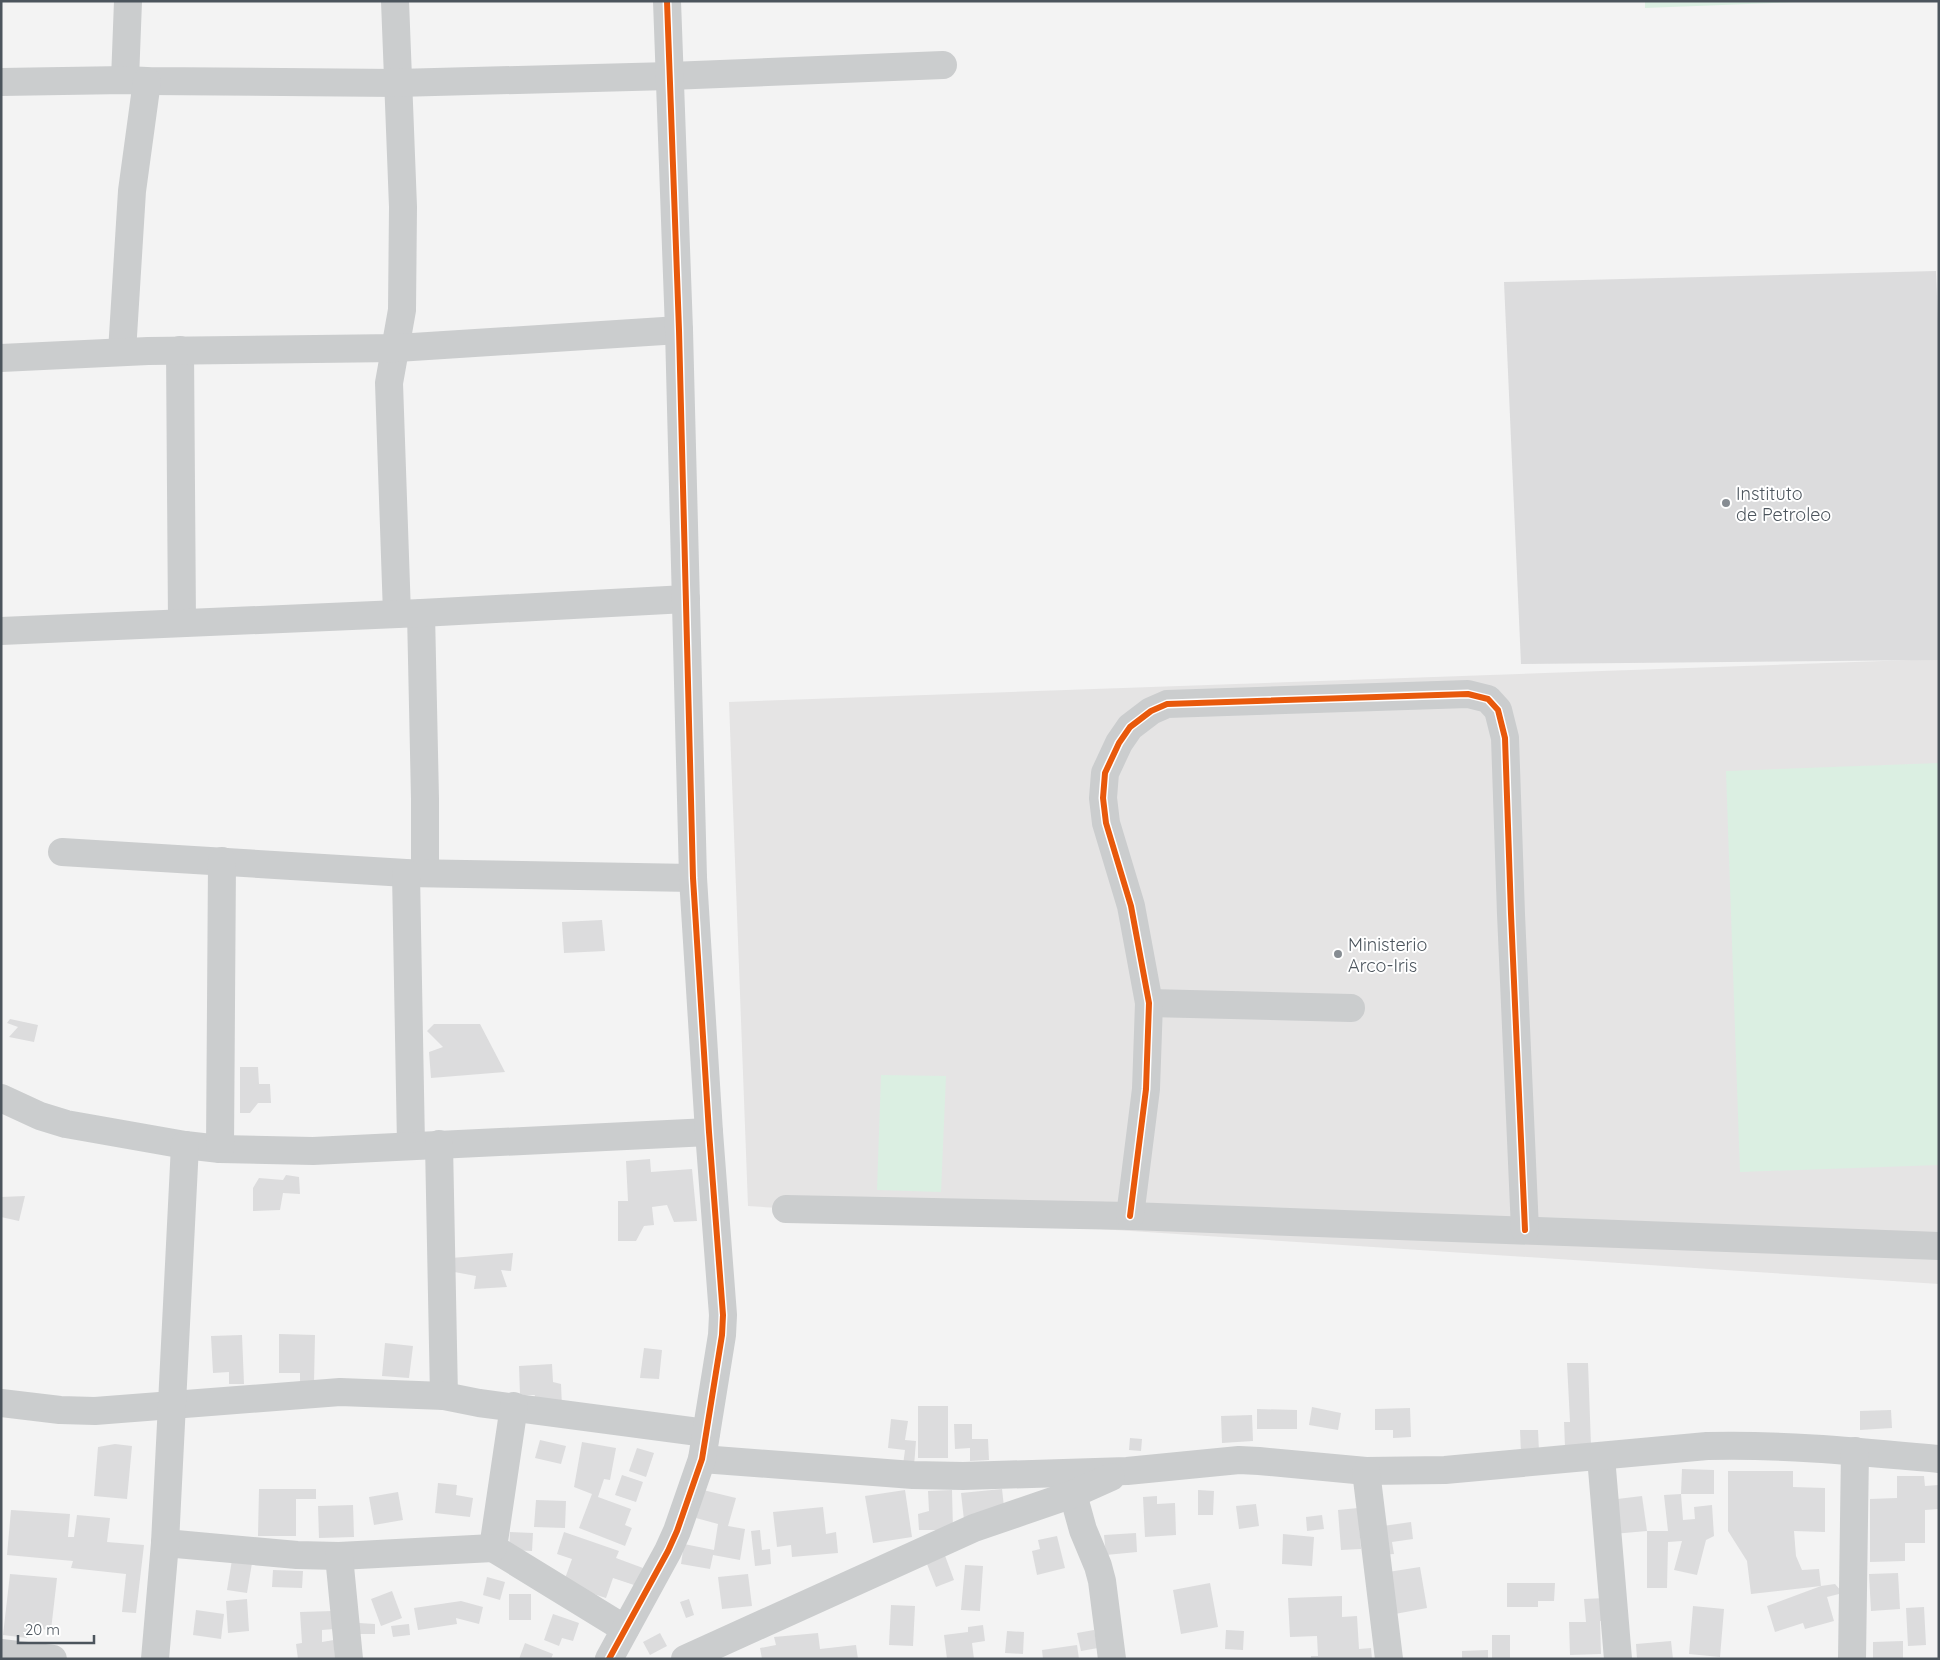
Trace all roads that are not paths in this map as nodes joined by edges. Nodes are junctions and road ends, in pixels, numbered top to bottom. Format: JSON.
{"nodes":[{"id":1,"x":128,"y":1,"type":"edge"},
{"id":2,"x":395,"y":1,"type":"edge"},
{"id":3,"x":667,"y":1,"type":"edge"},
{"id":4,"x":943,"y":64,"type":"dead end"},
{"id":5,"x":670,"y":76,"type":"junction"},
{"id":6,"x":136,"y":80,"type":"junction"},
{"id":7,"x":1,"y":82,"type":"edge"},
{"id":8,"x":397,"y":83,"type":"junction"},
{"id":9,"x":679,"y":330,"type":"junction"},
{"id":10,"x":396,"y":348,"type":"junction"},
{"id":11,"x":180,"y":350,"type":"junction"},
{"id":12,"x":122,"y":352,"type":"junction"},
{"id":13,"x":1,"y":358,"type":"edge"},
{"id":14,"x":686,"y":599,"type":"junction"},
{"id":15,"x":409,"y":614,"type":"junction"},
{"id":16,"x":182,"y":623,"type":"junction"},
{"id":17,"x":1,"y":631,"type":"edge"},
{"id":18,"x":62,"y":852,"type":"dead end"},
{"id":19,"x":222,"y":861,"type":"junction"},
{"id":20,"x":416,"y":873,"type":"junction"},
{"id":21,"x":693,"y":878,"type":"junction"},
{"id":22,"x":1149,"y":1003,"type":"junction"},
{"id":23,"x":1351,"y":1008,"type":"dead end"},
{"id":24,"x":1,"y":1098,"type":"edge"},
{"id":25,"x":709,"y":1132,"type":"junction"},
{"id":26,"x":439,"y":1144,"type":"junction"},
{"id":27,"x":411,"y":1145,"type":"junction"},
{"id":28,"x":185,"y":1146,"type":"junction"},
{"id":29,"x":220,"y":1149,"type":"junction"},
{"id":30,"x":786,"y":1209,"type":"dead end"},
{"id":31,"x":1130,"y":1216,"type":"junction"},
{"id":32,"x":1525,"y":1230,"type":"junction"},
{"id":33,"x":1939,"y":1246,"type":"edge"},
{"id":34,"x":444,"y":1396,"type":"junction"},
{"id":35,"x":1,"y":1403,"type":"edge"},
{"id":36,"x":172,"y":1404,"type":"junction"},
{"id":37,"x":514,"y":1406,"type":"junction"},
{"id":38,"x":704,"y":1446,"type":"junction"},
{"id":39,"x":1855,"y":1451,"type":"junction"},
{"id":40,"x":1602,"y":1457,"type":"junction"},
{"id":41,"x":1939,"y":1459,"type":"edge"},
{"id":42,"x":1126,"y":1471,"type":"junction"},
{"id":43,"x":1366,"y":1471,"type":"junction"},
{"id":44,"x":1073,"y":1494,"type":"junction"},
{"id":45,"x":165,"y":1543,"type":"junction"},
{"id":46,"x":493,"y":1548,"type":"junction"},
{"id":47,"x":339,"y":1556,"type":"junction"},
{"id":48,"x":625,"y":1629,"type":"junction"},
{"id":49,"x":1,"y":1653,"type":"edge"},
{"id":50,"x":691,"y":1658,"type":"edge"},
{"id":51,"x":53,"y":1659,"type":"edge"},
{"id":52,"x":155,"y":1659,"type":"edge"},
{"id":53,"x":349,"y":1659,"type":"edge"},
{"id":54,"x":609,"y":1659,"type":"edge"},
{"id":55,"x":1112,"y":1659,"type":"edge"},
{"id":56,"x":1389,"y":1659,"type":"edge"},
{"id":57,"x":1618,"y":1659,"type":"edge"},
{"id":58,"x":1852,"y":1659,"type":"edge"}],
"edges":[{"from":1,"to":6,"type":"street"},
{"from":2,"to":8,"type":"street"},
{"from":3,"to":5,"type":"street"},
{"from":4,"to":5,"type":"street"},
{"from":5,"to":8,"type":"street"},
{"from":5,"to":9,"type":"street"},
{"from":6,"to":7,"type":"street"},
{"from":6,"to":8,"type":"street"},
{"from":6,"to":12,"type":"street"},
{"from":8,"to":10,"type":"street"},
{"from":9,"to":10,"type":"street"},
{"from":9,"to":14,"type":"street"},
{"from":10,"to":11,"type":"street"},
{"from":10,"to":15,"type":"street"},
{"from":11,"to":12,"type":"street"},
{"from":11,"to":16,"type":"street"},
{"from":12,"to":13,"type":"street"},
{"from":14,"to":15,"type":"street"},
{"from":14,"to":21,"type":"street"},
{"from":15,"to":16,"type":"street"},
{"from":15,"to":20,"type":"street"},
{"from":16,"to":17,"type":"street"},
{"from":18,"to":19,"type":"street"},
{"from":19,"to":20,"type":"street"},
{"from":19,"to":29,"type":"street"},
{"from":20,"to":21,"type":"street"},
{"from":20,"to":27,"type":"street"},
{"from":21,"to":25,"type":"street"},
{"from":22,"to":23,"type":"street"},
{"from":22,"to":31,"type":"street"},
{"from":22,"to":32,"type":"street"},
{"from":24,"to":28,"type":"street"},
{"from":25,"to":26,"type":"street"},
{"from":25,"to":38,"type":"street"},
{"from":26,"to":27,"type":"street"},
{"from":26,"to":34,"type":"street"},
{"from":27,"to":29,"type":"street"},
{"from":28,"to":29,"type":"street"},
{"from":28,"to":36,"type":"street"},
{"from":30,"to":31,"type":"street"},
{"from":31,"to":32,"type":"street"},
{"from":32,"to":33,"type":"street"},
{"from":34,"to":36,"type":"street"},
{"from":34,"to":37,"type":"street"},
{"from":35,"to":36,"type":"street"},
{"from":36,"to":45,"type":"street"},
{"from":37,"to":38,"type":"street"},
{"from":37,"to":46,"type":"street"},
{"from":38,"to":42,"type":"street"},
{"from":38,"to":48,"type":"street"},
{"from":39,"to":40,"type":"street"},
{"from":39,"to":41,"type":"street"},
{"from":39,"to":58,"type":"street"},
{"from":40,"to":43,"type":"street"},
{"from":40,"to":57,"type":"street"},
{"from":42,"to":43,"type":"street"},
{"from":42,"to":44,"type":"street"},
{"from":43,"to":56,"type":"street"},
{"from":44,"to":50,"type":"street"},
{"from":44,"to":55,"type":"street"},
{"from":45,"to":47,"type":"street"},
{"from":45,"to":52,"type":"street"},
{"from":46,"to":47,"type":"street"},
{"from":46,"to":48,"type":"street"},
{"from":47,"to":53,"type":"street"},
{"from":48,"to":54,"type":"street"},
{"from":49,"to":51,"type":"street"}]}
